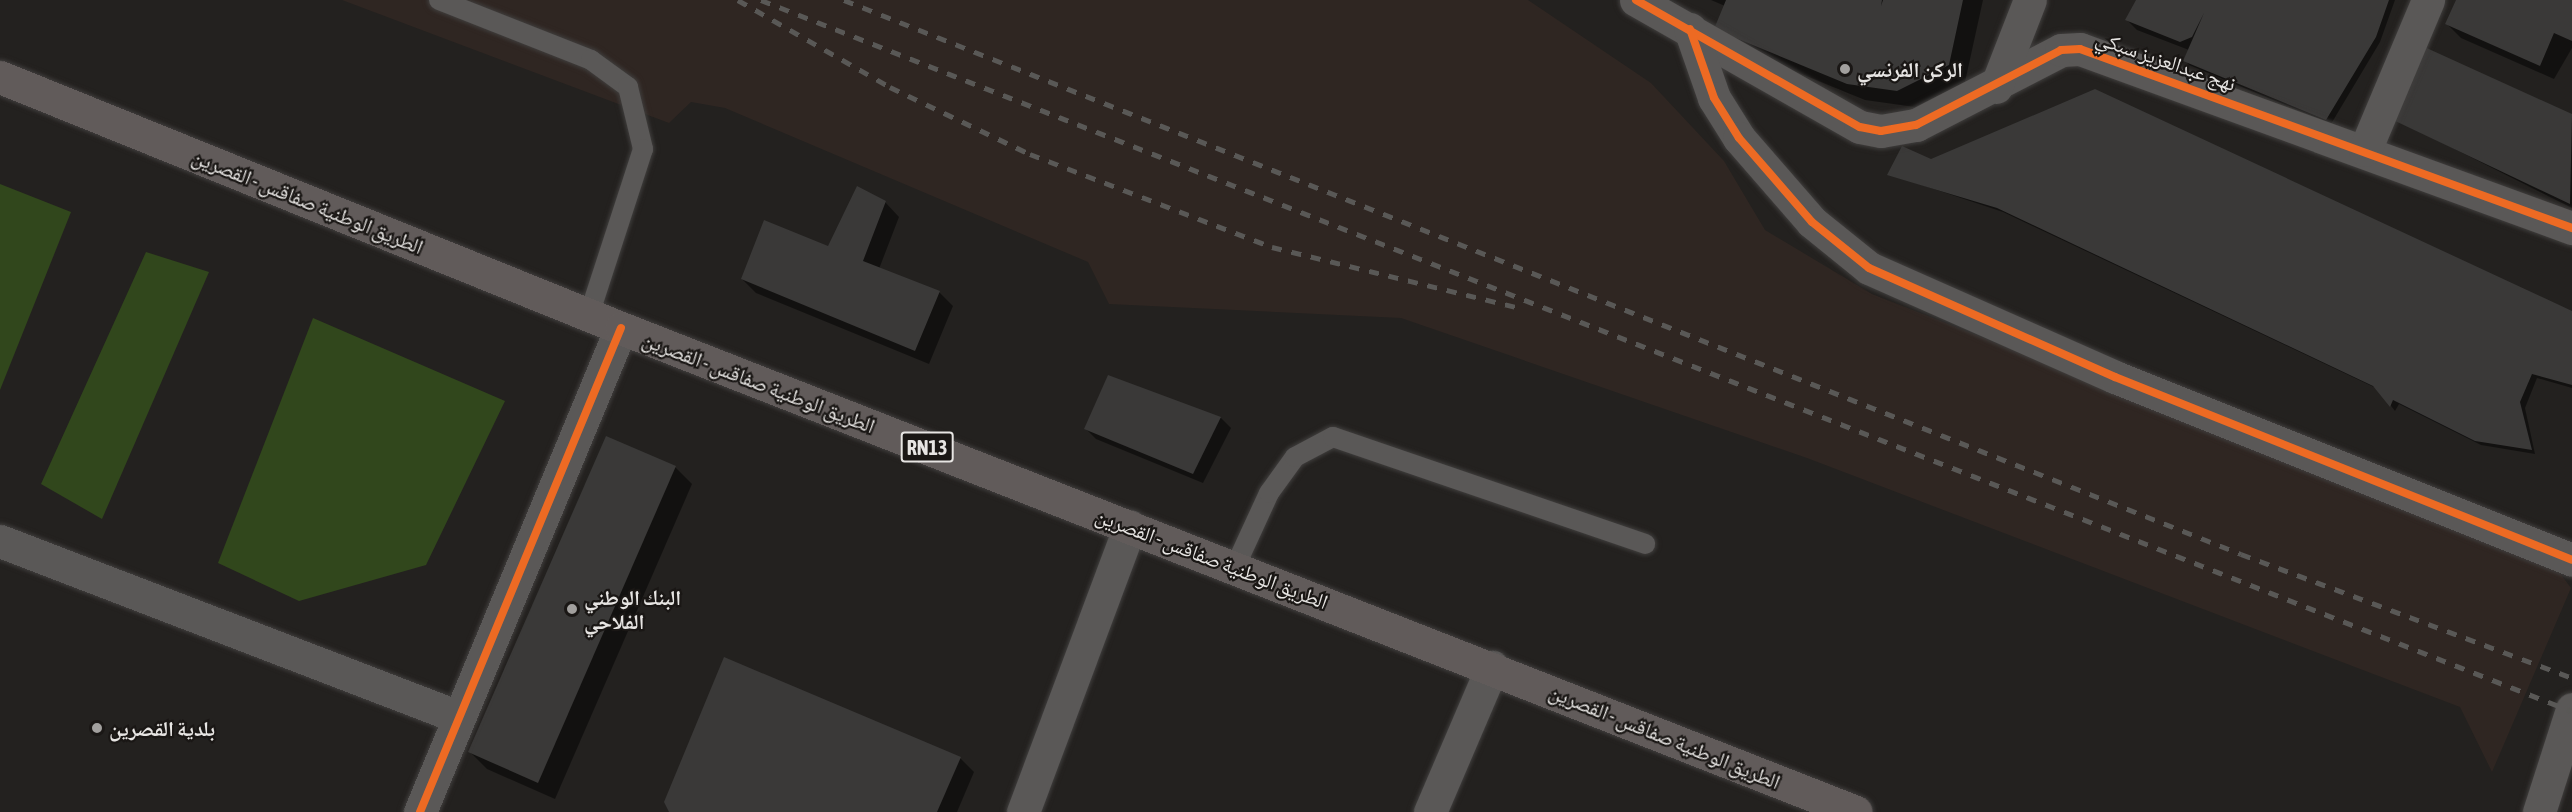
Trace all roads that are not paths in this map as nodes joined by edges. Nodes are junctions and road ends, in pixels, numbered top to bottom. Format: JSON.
{"nodes":[{"id":1,"x":439,"y":0,"type":"edge"},
{"id":2,"x":1635,"y":0,"type":"edge"},
{"id":3,"x":2030,"y":0,"type":"edge"},
{"id":4,"x":2428,"y":0,"type":"edge"},
{"id":5,"x":1680,"y":15,"type":"edge"},
{"id":6,"x":0,"y":77,"type":"edge"},
{"id":7,"x":1996,"y":87,"type":"junction"},
{"id":8,"x":2365,"y":150,"type":"junction"},
{"id":9,"x":2572,"y":228,"type":"edge"},
{"id":10,"x":589,"y":315,"type":"junction"},
{"id":11,"x":621,"y":328,"type":"junction"},
{"id":12,"x":1130,"y":526,"type":"junction"},
{"id":13,"x":0,"y":541,"type":"edge"},
{"id":14,"x":1645,"y":544,"type":"dead end"},
{"id":15,"x":2572,"y":560,"type":"edge"},
{"id":16,"x":1234,"y":567,"type":"junction"},
{"id":17,"x":1492,"y":667,"type":"junction"},
{"id":18,"x":2572,"y":709,"type":"edge"},
{"id":19,"x":458,"y":717,"type":"junction"},
{"id":20,"x":420,"y":812,"type":"edge"},
{"id":21,"x":1023,"y":812,"type":"edge"},
{"id":22,"x":1431,"y":812,"type":"edge"},
{"id":23,"x":1856,"y":812,"type":"edge"},
{"id":24,"x":2539,"y":812,"type":"edge"}],
"edges":[{"from":1,"to":10,"type":"lane"},
{"from":2,"to":5,"type":"street","name":"نهج عبدالعزيز سبكي"},
{"from":3,"to":7,"type":"street"},
{"from":4,"to":8,"type":"street"},
{"from":5,"to":7,"type":"street","name":"نهج عبدالعزيز سبكي"},
{"from":5,"to":15,"type":"street"},
{"from":6,"to":10,"type":"main road","name":"الطريق الوطنية صفاقس - القصرين","number":"RN13"},
{"from":7,"to":8,"type":"street","name":"نهج عبدالعزيز سبكي"},
{"from":8,"to":9,"type":"street","name":"نهج عبدالعزيز سبكي"},
{"from":10,"to":11,"type":"main road","name":"الطريق الوطنية صفاقس - القصرين","number":"RN13"},
{"from":11,"to":12,"type":"main road","name":"الطريق الوطنية صفاقس - القصرين","number":"RN13"},
{"from":11,"to":19,"type":"street"},
{"from":12,"to":16,"type":"main road","name":"الطريق الوطنية صفاقس - القصرين","number":"RN13"},
{"from":12,"to":21,"type":"street"},
{"from":13,"to":19,"type":"street"},
{"from":14,"to":16,"type":"lane"},
{"from":16,"to":17,"type":"main road","name":"الطريق الوطنية صفاقس - القصرين","number":"RN13"},
{"from":17,"to":22,"type":"street"},
{"from":17,"to":23,"type":"main road","name":"الطريق الوطنية صفاقس - القصرين","number":"RN13"},
{"from":18,"to":24,"type":"street"},
{"from":19,"to":20,"type":"street"}]}
